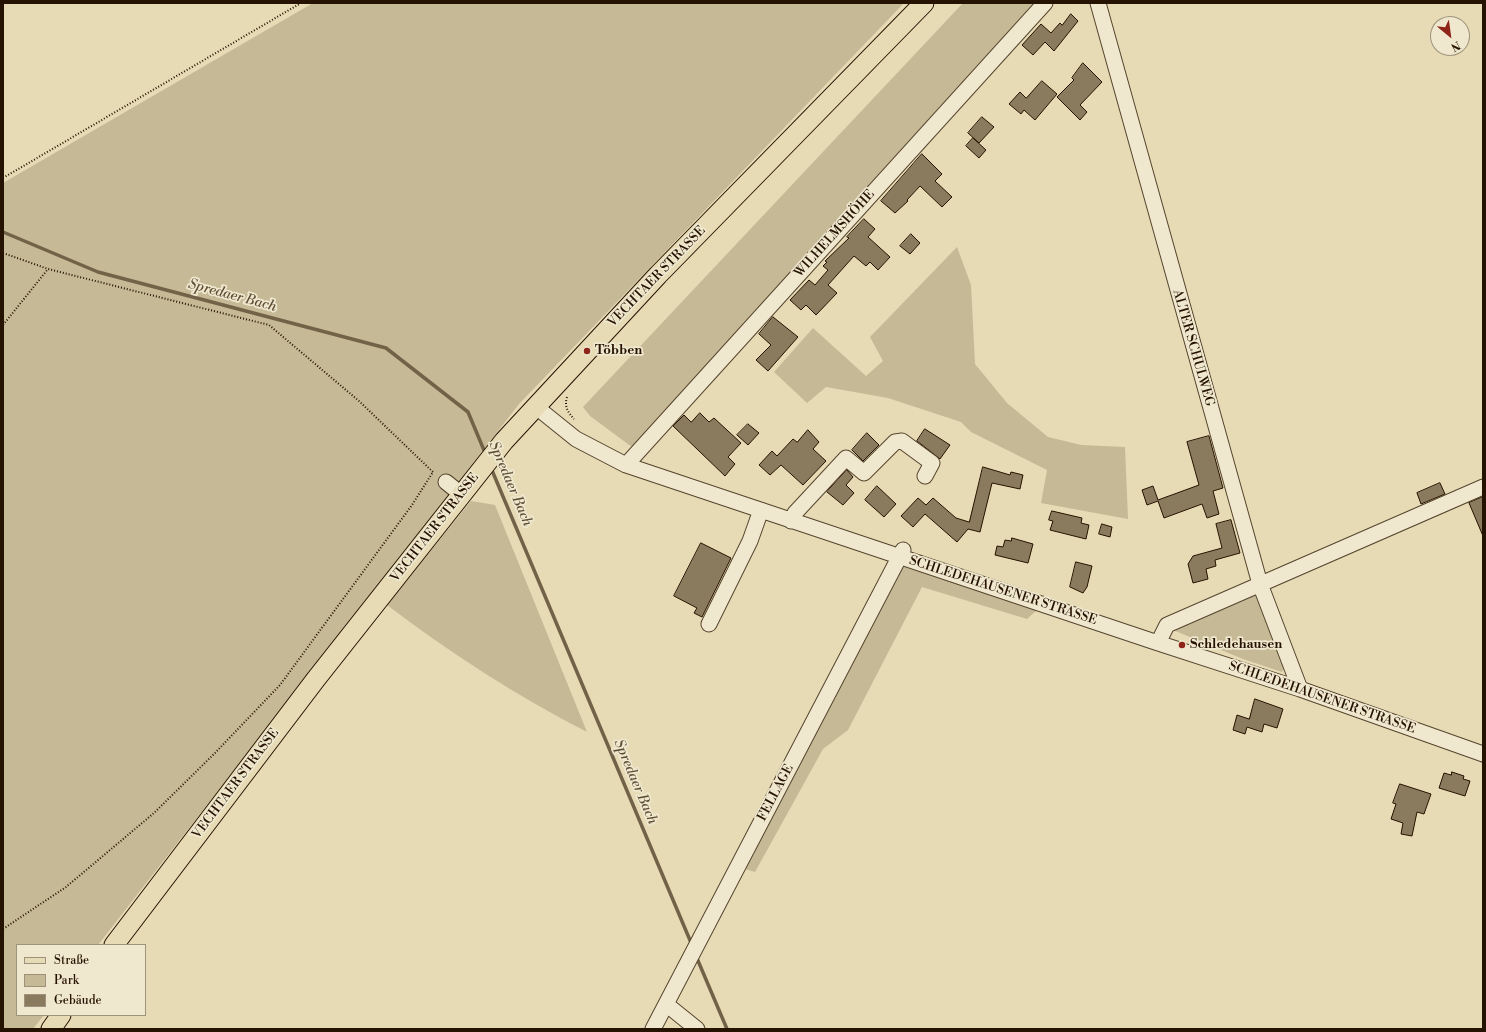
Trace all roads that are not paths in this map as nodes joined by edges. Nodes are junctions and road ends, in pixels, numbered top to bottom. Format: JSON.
{"nodes":[{"id":1,"x":924,"y":3,"type":"edge"},
{"id":2,"x":1045,"y":3,"type":"edge"},
{"id":3,"x":1098,"y":3,"type":"edge"},
{"id":4,"x":535,"y":406,"type":"junction"},
{"id":5,"x":626,"y":465,"type":"junction"},
{"id":6,"x":925,"y":476,"type":"dead end"},
{"id":7,"x":1483,"y":487,"type":"edge"},
{"id":8,"x":761,"y":510,"type":"junction"},
{"id":9,"x":791,"y":521,"type":"junction"},
{"id":10,"x":901,"y":553,"type":"junction"},
{"id":11,"x":1260,"y":584,"type":"junction"},
{"id":12,"x":709,"y":624,"type":"dead end"},
{"id":13,"x":1158,"y":643,"type":"junction"},
{"id":14,"x":1300,"y":689,"type":"junction"},
{"id":15,"x":1483,"y":754,"type":"edge"},
{"id":16,"x":115,"y":944,"type":"edge"},
{"id":17,"x":666,"y":1004,"type":"junction"},
{"id":18,"x":60,"y":1016,"type":"edge"},
{"id":19,"x":51,"y":1029,"type":"edge"},
{"id":20,"x":653,"y":1029,"type":"edge"},
{"id":21,"x":697,"y":1029,"type":"edge"}],
"edges":[{"from":1,"to":4,"type":"main road","name":"VECHTAER STRASSE"},
{"from":2,"to":5,"type":"street","name":"WILHELMSHÖHE"},
{"from":3,"to":11,"type":"street","name":"ALTER SCHULWEG"},
{"from":4,"to":5,"type":"street","name":"SCHLEDEHAUSENER STRASSE"},
{"from":4,"to":16,"type":"main road","name":"VECHTAER STRASSE"},
{"from":5,"to":8,"type":"street","name":"SCHLEDEHAUSENER STRASSE"},
{"from":6,"to":9,"type":"street"},
{"from":7,"to":11,"type":"street"},
{"from":8,"to":9,"type":"street","name":"SCHLEDEHAUSENER STRASSE"},
{"from":8,"to":12,"type":"street"},
{"from":9,"to":10,"type":"street","name":"SCHLEDEHAUSENER STRASSE"},
{"from":10,"to":13,"type":"street","name":"SCHLEDEHAUSENER STRASSE"},
{"from":10,"to":17,"type":"street","name":"FELLAGE"},
{"from":11,"to":13,"type":"street"},
{"from":11,"to":14,"type":"street","name":"ALTER SCHULWEG"},
{"from":13,"to":14,"type":"street","name":"SCHLEDEHAUSENER STRASSE"},
{"from":14,"to":15,"type":"street","name":"SCHLEDEHAUSENER STRASSE"},
{"from":17,"to":20,"type":"street","name":"FELLAGE"},
{"from":17,"to":21,"type":"street"},
{"from":18,"to":19,"type":"main road"}]}
